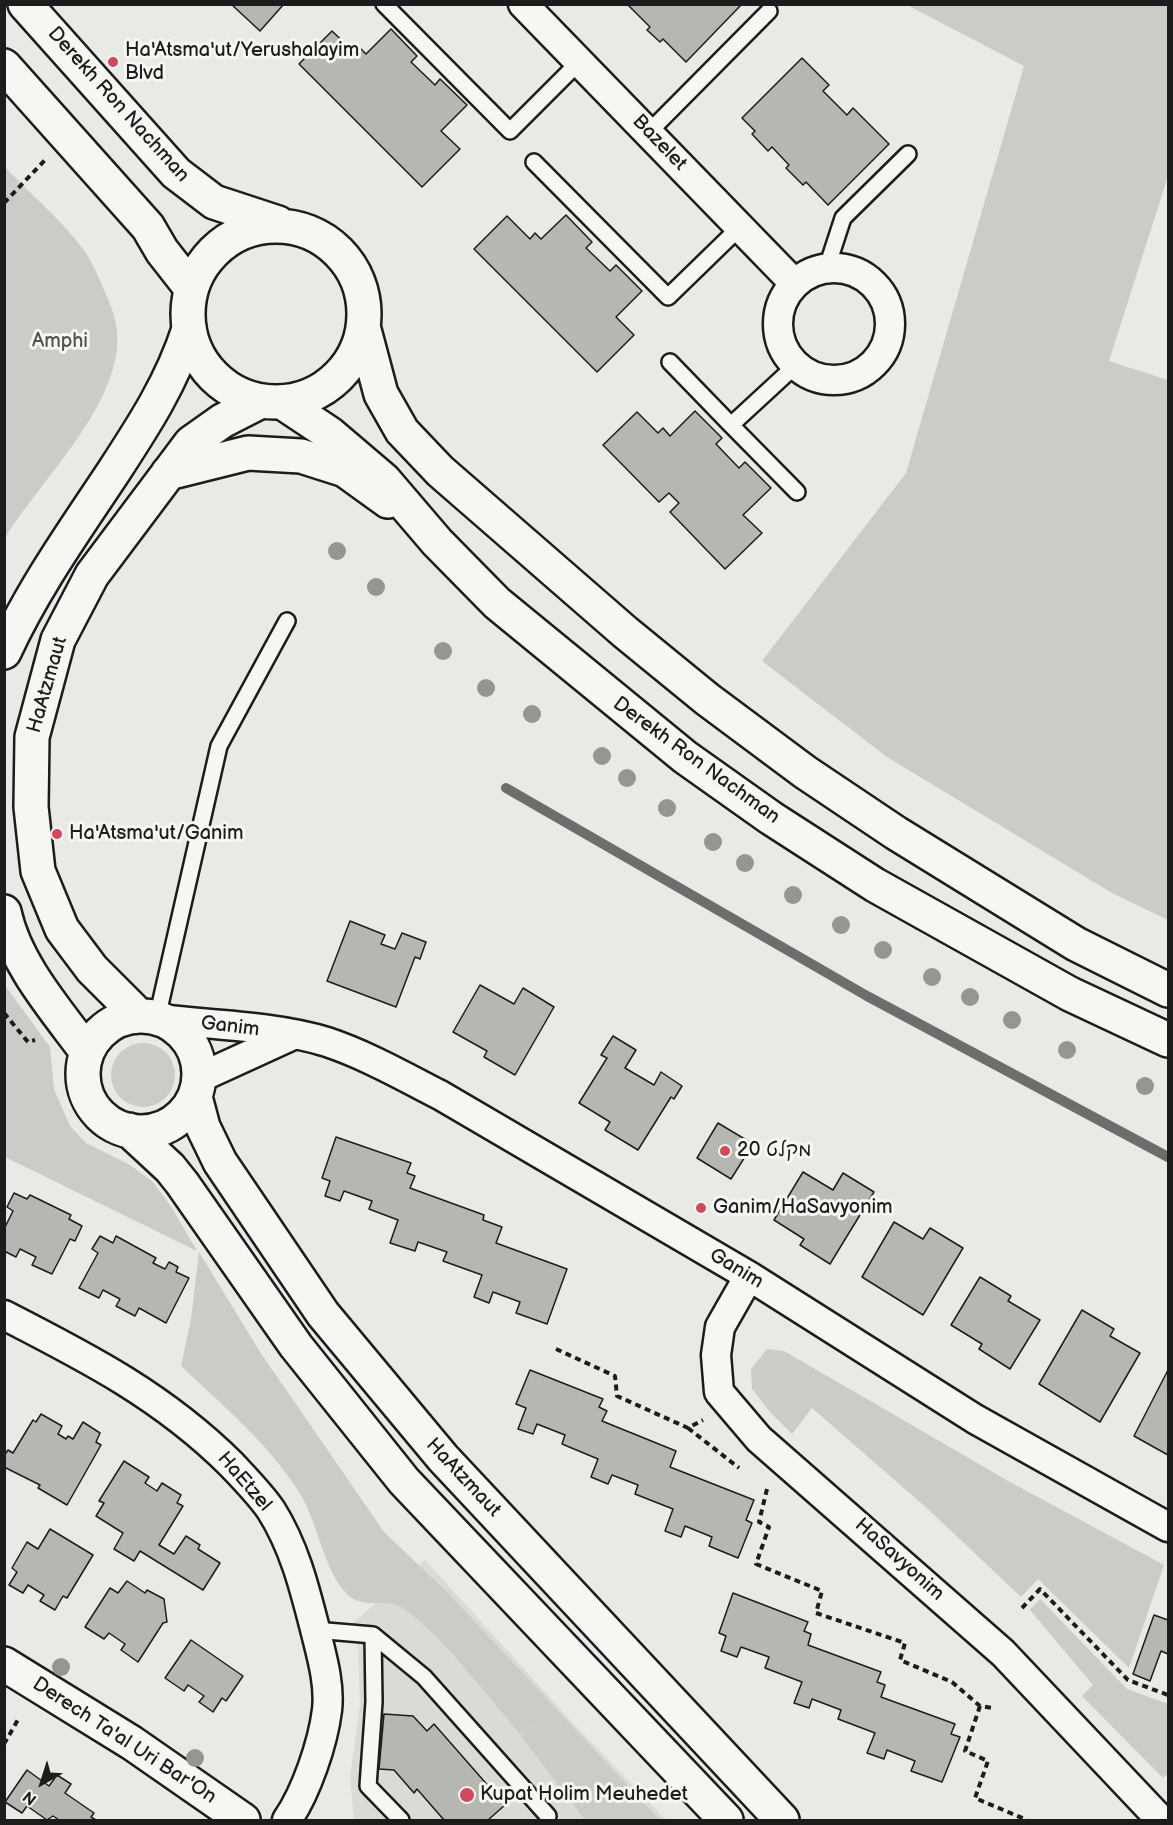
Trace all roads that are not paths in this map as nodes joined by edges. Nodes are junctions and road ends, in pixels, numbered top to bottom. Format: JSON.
{"nodes":[{"id":1,"x":26,"y":4,"type":"edge"},
{"id":2,"x":384,"y":4,"type":"edge"},
{"id":3,"x":523,"y":4,"type":"edge"},
{"id":4,"x":769,"y":11,"type":"dead end"},
{"id":5,"x":579,"y":62,"type":"junction"},
{"id":6,"x":4,"y":66,"type":"edge"},
{"id":7,"x":649,"y":132,"type":"junction"},
{"id":8,"x":908,"y":154,"type":"dead end"},
{"id":9,"x":534,"y":162,"type":"dead end"},
{"id":10,"x":283,"y":225,"type":"junction"},
{"id":11,"x":740,"y":227,"type":"junction"},
{"id":12,"x":827,"y":267,"type":"junction"},
{"id":13,"x":794,"y":283,"type":"junction"},
{"id":14,"x":191,"y":288,"type":"junction"},
{"id":15,"x":189,"y":329,"type":"junction"},
{"id":16,"x":364,"y":330,"type":"junction"},
{"id":17,"x":670,"y":362,"type":"dead end"},
{"id":18,"x":795,"y":366,"type":"junction"},
{"id":19,"x":272,"y":402,"type":"junction"},
{"id":20,"x":731,"y":425,"type":"junction"},
{"id":21,"x":168,"y":473,"type":"junction"},
{"id":22,"x":797,"y":492,"type":"dead end"},
{"id":23,"x":436,"y":542,"type":"junction"},
{"id":24,"x":287,"y":621,"type":"dead end"},
{"id":25,"x":4,"y":652,"type":"edge"},
{"id":26,"x":4,"y":912,"type":"edge"},
{"id":27,"x":1168,"y":990,"type":"edge"},
{"id":28,"x":154,"y":1018,"type":"junction"},
{"id":29,"x":293,"y":1035,"type":"junction"},
{"id":30,"x":1168,"y":1040,"type":"edge"},
{"id":31,"x":87,"y":1052,"type":"junction"},
{"id":32,"x":197,"y":1087,"type":"junction"},
{"id":33,"x":129,"y":1130,"type":"junction"},
{"id":34,"x":749,"y":1276,"type":"junction"},
{"id":35,"x":4,"y":1315,"type":"edge"},
{"id":36,"x":1168,"y":1527,"type":"edge"},
{"id":37,"x":315,"y":1630,"type":"junction"},
{"id":38,"x":373,"y":1635,"type":"junction"},
{"id":39,"x":4,"y":1664,"type":"edge"},
{"id":40,"x":548,"y":1816,"type":"dead end"},
{"id":41,"x":243,"y":1821,"type":"edge"},
{"id":42,"x":287,"y":1821,"type":"edge"},
{"id":43,"x":401,"y":1821,"type":"edge"},
{"id":44,"x":726,"y":1821,"type":"edge"},
{"id":45,"x":782,"y":1821,"type":"edge"},
{"id":46,"x":1161,"y":1821,"type":"edge"}],
"edges":[{"from":1,"to":10,"type":"street","name":"Derekh Ron Nachman"},
{"from":2,"to":5,"type":"lane"},
{"from":3,"to":5,"type":"street","name":"Bazelet"},
{"from":4,"to":7,"type":"lane"},
{"from":5,"to":7,"type":"street","name":"Bazelet"},
{"from":6,"to":14,"type":"street"},
{"from":7,"to":11,"type":"street","name":"Bazelet"},
{"from":8,"to":12,"type":"lane"},
{"from":9,"to":11,"type":"lane"},
{"from":10,"to":14,"type":"street"},
{"from":10,"to":16,"type":"street"},
{"from":11,"to":13,"type":"street","name":"Bazelet"},
{"from":12,"to":13,"type":"street"},
{"from":12,"to":18,"type":"street"},
{"from":13,"to":18,"type":"street"},
{"from":14,"to":15,"type":"street"},
{"from":15,"to":19,"type":"street"},
{"from":15,"to":25,"type":"street"},
{"from":16,"to":19,"type":"street"},
{"from":16,"to":27,"type":"street"},
{"from":17,"to":20,"type":"lane"},
{"from":18,"to":20,"type":"lane"},
{"from":19,"to":21,"type":"street","name":"HaAtzmaut"},
{"from":19,"to":23,"type":"street","name":"Derekh Ron Nachman"},
{"from":20,"to":22,"type":"lane"},
{"from":21,"to":23,"type":"street"},
{"from":21,"to":28,"type":"street","name":"HaAtzmaut"},
{"from":23,"to":30,"type":"street","name":"Derekh Ron Nachman"},
{"from":24,"to":28,"type":"lane"},
{"from":26,"to":31,"type":"street"},
{"from":28,"to":29,"type":"street","name":"Ganim"},
{"from":28,"to":31,"type":"street"},
{"from":28,"to":32,"type":"street"},
{"from":29,"to":32,"type":"street","name":"Ganim"},
{"from":29,"to":34,"type":"street","name":"Ganim"},
{"from":31,"to":33,"type":"street"},
{"from":32,"to":33,"type":"street"},
{"from":32,"to":45,"type":"street","name":"HaAtzmaut"},
{"from":33,"to":44,"type":"street"},
{"from":34,"to":36,"type":"street","name":"Ganim"},
{"from":34,"to":46,"type":"street","name":"HaSavyonim"},
{"from":35,"to":37,"type":"street","name":"HaEtzel"},
{"from":37,"to":38,"type":"lane"},
{"from":37,"to":42,"type":"street","name":"HaEtzel"},
{"from":38,"to":40,"type":"lane"},
{"from":38,"to":43,"type":"lane"},
{"from":39,"to":41,"type":"street","name":"Derech Ta'al Uri Bar'On"}]}
